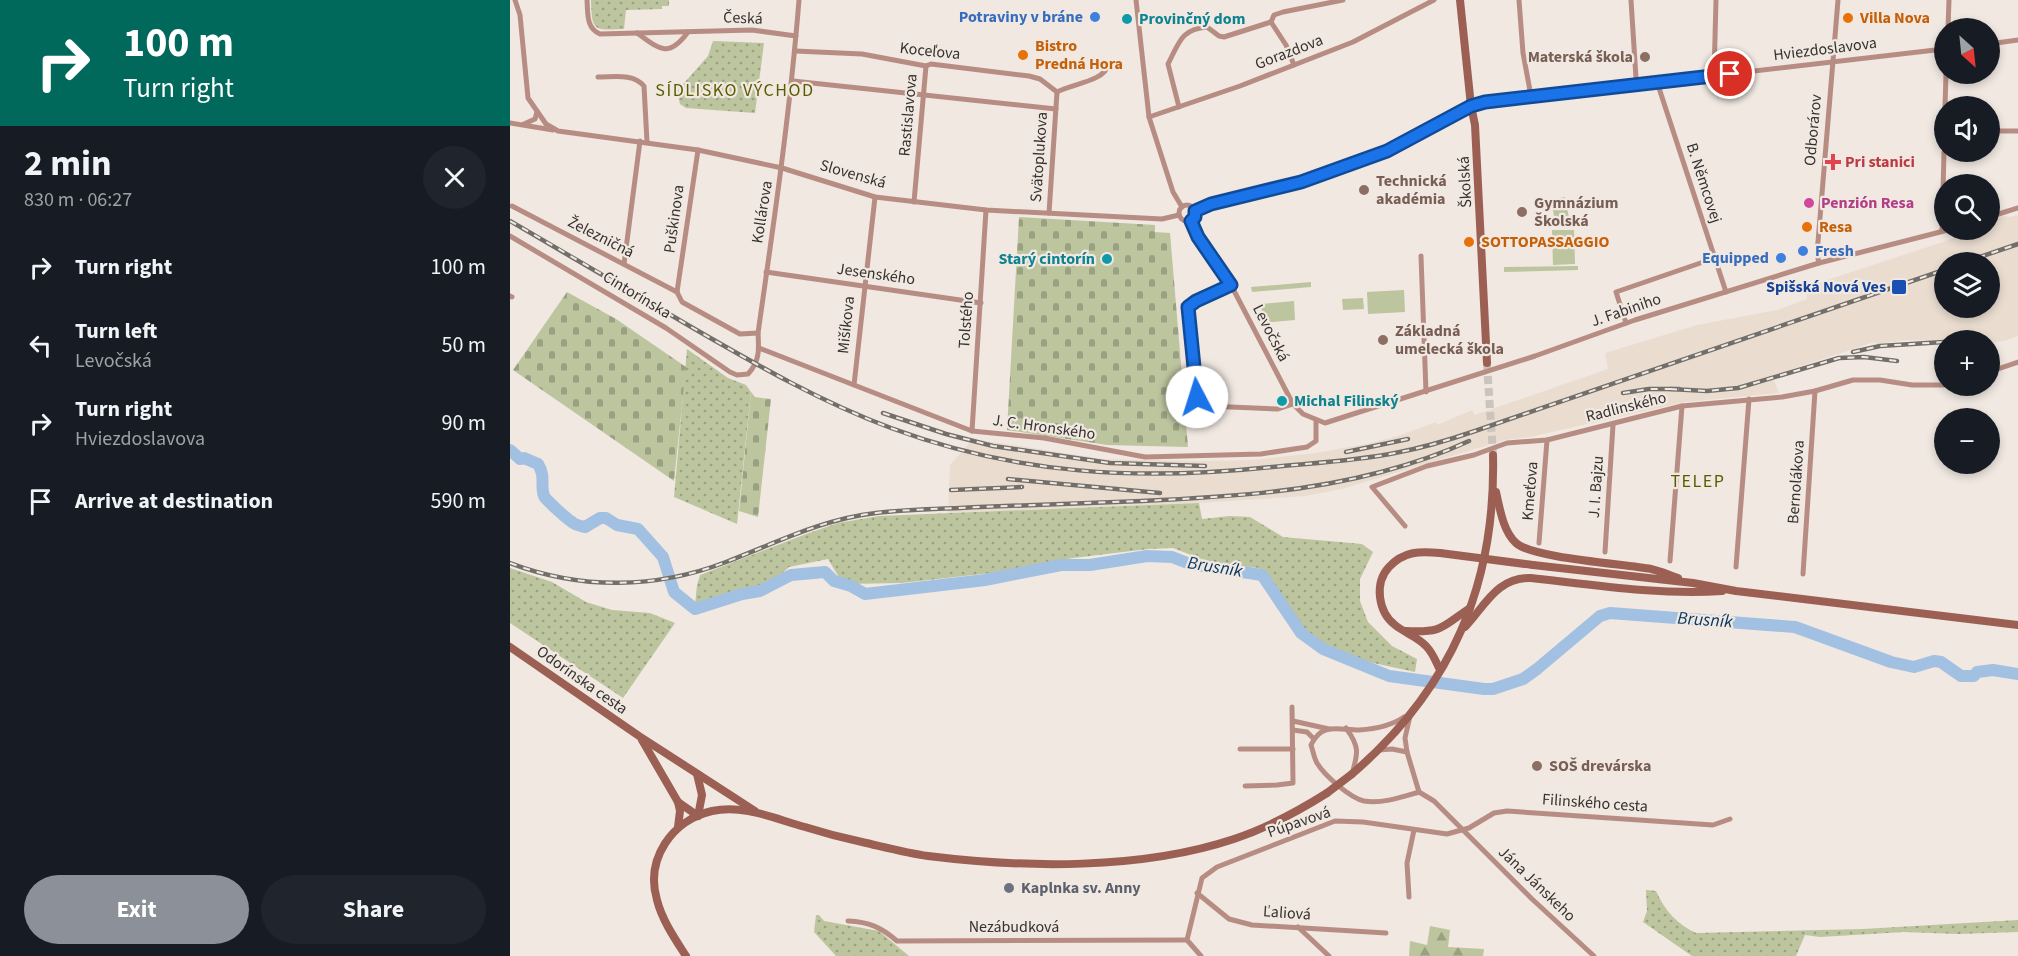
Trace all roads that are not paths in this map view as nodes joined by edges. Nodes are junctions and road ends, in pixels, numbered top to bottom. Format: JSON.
{"nodes":[{"id":1,"x":515,"y":0,"type":"edge"},
{"id":2,"x":587,"y":0,"type":"edge"},
{"id":3,"x":799,"y":0,"type":"edge"},
{"id":4,"x":1136,"y":0,"type":"edge"},
{"id":5,"x":1343,"y":0,"type":"edge"},
{"id":6,"x":1434,"y":0,"type":"edge"},
{"id":7,"x":1460,"y":0,"type":"edge"},
{"id":8,"x":1519,"y":0,"type":"edge"},
{"id":9,"x":1631,"y":0,"type":"edge"},
{"id":10,"x":1716,"y":0,"type":"edge"},
{"id":11,"x":1838,"y":0,"type":"edge"},
{"id":12,"x":1949,"y":0,"type":"edge"},
{"id":13,"x":1948,"y":18,"type":"edge"},
{"id":14,"x":1271,"y":22,"type":"junction"},
{"id":15,"x":688,"y":32,"type":"junction"},
{"id":16,"x":637,"y":33,"type":"junction"},
{"id":17,"x":796,"y":36,"type":"junction"},
{"id":18,"x":2018,"y":40,"type":"edge"},
{"id":19,"x":2000,"y":42,"type":"edge"},
{"id":20,"x":1934,"y":50,"type":"edge"},
{"id":21,"x":795,"y":51,"type":"junction"},
{"id":22,"x":1832,"y":62,"type":"junction"},
{"id":23,"x":1108,"y":65,"type":"dead end"},
{"id":24,"x":1294,"y":65,"type":"junction"},
{"id":25,"x":926,"y":66,"type":"junction"},
{"id":26,"x":1714,"y":76,"type":"junction"},
{"id":27,"x":598,"y":77,"type":"dead end"},
{"id":28,"x":1636,"y":78,"type":"dead end"},
{"id":29,"x":793,"y":81,"type":"junction"},
{"id":30,"x":1657,"y":82,"type":"junction"},
{"id":31,"x":1057,"y":92,"type":"junction"},
{"id":32,"x":924,"y":95,"type":"junction"},
{"id":33,"x":1531,"y":96,"type":"junction"},
{"id":34,"x":1471,"y":106,"type":"junction"},
{"id":35,"x":1179,"y":107,"type":"junction"},
{"id":36,"x":1056,"y":109,"type":"junction"},
{"id":37,"x":537,"y":112,"type":"junction"},
{"id":38,"x":1149,"y":117,"type":"junction"},
{"id":39,"x":510,"y":123,"type":"edge"},
{"id":40,"x":524,"y":124,"type":"junction"},
{"id":41,"x":558,"y":131,"type":"junction"},
{"id":42,"x":2000,"y":131,"type":"edge"},
{"id":43,"x":2018,"y":131,"type":"edge"},
{"id":44,"x":644,"y":142,"type":"junction"},
{"id":45,"x":698,"y":150,"type":"junction"},
{"id":46,"x":782,"y":168,"type":"junction"},
{"id":47,"x":875,"y":197,"type":"junction"},
{"id":48,"x":914,"y":202,"type":"junction"},
{"id":49,"x":512,"y":206,"type":"dead end"},
{"id":50,"x":1182,"y":207,"type":"junction"},
{"id":51,"x":2018,"y":208,"type":"edge"},
{"id":52,"x":986,"y":210,"type":"junction"},
{"id":53,"x":1195,"y":211,"type":"junction"},
{"id":54,"x":1049,"y":213,"type":"junction"},
{"id":55,"x":2000,"y":214,"type":"edge"},
{"id":56,"x":1179,"y":215,"type":"junction"},
{"id":57,"x":1191,"y":221,"type":"junction"},
{"id":58,"x":1934,"y":233,"type":"edge"},
{"id":59,"x":510,"y":236,"type":"edge"},
{"id":60,"x":1421,"y":256,"type":"dead end"},
{"id":61,"x":1715,"y":258,"type":"junction"},
{"id":62,"x":1819,"y":263,"type":"junction"},
{"id":63,"x":624,"y":264,"type":"junction"},
{"id":64,"x":766,"y":272,"type":"junction"},
{"id":65,"x":1231,"y":285,"type":"junction"},
{"id":66,"x":864,"y":286,"type":"junction"},
{"id":67,"x":677,"y":292,"type":"junction"},
{"id":68,"x":1726,"y":292,"type":"junction"},
{"id":69,"x":981,"y":303,"type":"junction"},
{"id":70,"x":1626,"y":323,"type":"junction"},
{"id":71,"x":758,"y":333,"type":"junction"},
{"id":72,"x":759,"y":348,"type":"junction"},
{"id":73,"x":2018,"y":362,"type":"edge"},
{"id":74,"x":1487,"y":363,"type":"tunnel mouth"},
{"id":75,"x":2000,"y":368,"type":"edge"},
{"id":76,"x":748,"y":374,"type":"joint"},
{"id":77,"x":854,"y":385,"type":"junction"},
{"id":78,"x":1934,"y":385,"type":"edge"},
{"id":79,"x":1815,"y":391,"type":"junction"},
{"id":80,"x":1426,"y":392,"type":"junction"},
{"id":81,"x":1749,"y":399,"type":"junction"},
{"id":82,"x":1293,"y":404,"type":"junction"},
{"id":83,"x":1682,"y":406,"type":"junction"},
{"id":84,"x":1316,"y":420,"type":"junction"},
{"id":85,"x":1613,"y":425,"type":"junction"},
{"id":86,"x":972,"y":430,"type":"junction"},
{"id":87,"x":1547,"y":440,"type":"junction"},
{"id":88,"x":1493,"y":455,"type":"tunnel mouth"},
{"id":89,"x":1494,"y":482,"type":"junction"},
{"id":90,"x":1405,"y":526,"type":"dead end"},
{"id":91,"x":1539,"y":543,"type":"dead end"},
{"id":92,"x":1605,"y":552,"type":"dead end"},
{"id":93,"x":1670,"y":561,"type":"dead end"},
{"id":94,"x":1736,"y":567,"type":"dead end"},
{"id":95,"x":1803,"y":574,"type":"dead end"},
{"id":96,"x":1693,"y":583,"type":"junction"},
{"id":97,"x":1736,"y":591,"type":"junction"},
{"id":98,"x":1470,"y":608,"type":"junction"},
{"id":99,"x":2018,"y":625,"type":"edge"},
{"id":100,"x":1405,"y":631,"type":"junction"},
{"id":101,"x":1460,"y":633,"type":"junction"},
{"id":102,"x":510,"y":647,"type":"edge"},
{"id":103,"x":1440,"y":671,"type":"junction"},
{"id":104,"x":1292,"y":707,"type":"dead end"},
{"id":105,"x":1413,"y":713,"type":"junction"},
{"id":106,"x":1293,"y":721,"type":"junction"},
{"id":107,"x":1346,"y":728,"type":"junction"},
{"id":108,"x":1329,"y":729,"type":"junction"},
{"id":109,"x":1293,"y":730,"type":"junction"},
{"id":110,"x":639,"y":736,"type":"junction"},
{"id":111,"x":1314,"y":739,"type":"junction"},
{"id":112,"x":1240,"y":749,"type":"dead end"},
{"id":113,"x":1293,"y":749,"type":"junction"},
{"id":114,"x":1379,"y":750,"type":"junction"},
{"id":115,"x":1407,"y":752,"type":"junction"},
{"id":116,"x":697,"y":774,"type":"junction"},
{"id":117,"x":1352,"y":774,"type":"junction"},
{"id":118,"x":1245,"y":786,"type":"dead end"},
{"id":119,"x":1419,"y":792,"type":"junction"},
{"id":120,"x":678,"y":802,"type":"junction"},
{"id":121,"x":759,"y":813,"type":"junction"},
{"id":122,"x":698,"y":816,"type":"junction"},
{"id":123,"x":1730,"y":819,"type":"dead end"},
{"id":124,"x":678,"y":827,"type":"junction"},
{"id":125,"x":1414,"y":830,"type":"junction"},
{"id":126,"x":1463,"y":830,"type":"junction"},
{"id":127,"x":1197,"y":893,"type":"junction"},
{"id":128,"x":1409,"y":897,"type":"dead end"},
{"id":129,"x":848,"y":921,"type":"dead end"},
{"id":130,"x":1298,"y":927,"type":"junction"},
{"id":131,"x":1386,"y":933,"type":"dead end"},
{"id":132,"x":1187,"y":940,"type":"junction"},
{"id":133,"x":686,"y":956,"type":"edge"},
{"id":134,"x":1201,"y":956,"type":"edge"},
{"id":135,"x":1329,"y":956,"type":"edge"},
{"id":136,"x":1594,"y":956,"type":"edge"}],
"edges":[{"from":1,"to":37,"type":"street"},
{"from":2,"to":16,"type":"street","name":"Česká"},
{"from":3,"to":17,"type":"street","name":"Kollárova"},
{"from":4,"to":38,"type":"street"},
{"from":5,"to":14,"type":"street","name":"Gorazdova"},
{"from":6,"to":24,"type":"street","name":"Gorazdova"},
{"from":7,"to":34,"type":"main road","name":"Školská"},
{"from":8,"to":33,"type":"street"},
{"from":9,"to":28,"type":"street"},
{"from":10,"to":26,"type":"street"},
{"from":11,"to":22,"type":"street","name":"Odborárov"},
{"from":12,"to":13,"type":"street"},
{"from":14,"to":24,"type":"street"},
{"from":14,"to":35,"type":"street","name":"Gorazdova"},
{"from":15,"to":16,"type":"street","name":"Česká"},
{"from":15,"to":16,"type":"street"},
{"from":15,"to":17,"type":"street","name":"Česká"},
{"from":17,"to":21,"type":"street","name":"Kollárova"},
{"from":18,"to":19,"type":"street"},
{"from":20,"to":22,"type":"street","name":"Hviezdoslavova"},
{"from":21,"to":25,"type":"street","name":"Koceľova"},
{"from":21,"to":29,"type":"street","name":"Kollárova"},
{"from":22,"to":26,"type":"street","name":"Hviezdoslavova"},
{"from":22,"to":62,"type":"street","name":"Odborárov"},
{"from":23,"to":31,"type":"street","name":"Svätoplukova"},
{"from":24,"to":35,"type":"street","name":"Gorazdova"},
{"from":25,"to":31,"type":"street","name":"Koceľova"},
{"from":25,"to":32,"type":"street","name":"Rastislavova"},
{"from":26,"to":30,"type":"street","name":"Hviezdoslavova"},
{"from":27,"to":44,"type":"street"},
{"from":29,"to":32,"type":"street"},
{"from":29,"to":46,"type":"street","name":"Kollárova"},
{"from":30,"to":33,"type":"street","name":"Hviezdoslavova"},
{"from":30,"to":61,"type":"street","name":"B. Němcovej"},
{"from":31,"to":36,"type":"street","name":"Svätoplukova"},
{"from":32,"to":36,"type":"street"},
{"from":32,"to":48,"type":"street","name":"Rastislavova"},
{"from":33,"to":34,"type":"street","name":"Hviezdoslavova"},
{"from":34,"to":53,"type":"street","name":"Hviezdoslavova"},
{"from":34,"to":74,"type":"main road","name":"Školská"},
{"from":35,"to":38,"type":"street","name":"Gorazdova"},
{"from":36,"to":54,"type":"street","name":"Svätoplukova"},
{"from":37,"to":40,"type":"street"},
{"from":37,"to":41,"type":"street"},
{"from":38,"to":50,"type":"street"},
{"from":39,"to":40,"type":"street","name":"Slovenská"},
{"from":40,"to":41,"type":"street","name":"Slovenská"},
{"from":41,"to":44,"type":"street","name":"Slovenská"},
{"from":42,"to":43,"type":"street"},
{"from":44,"to":45,"type":"street","name":"Slovenská"},
{"from":44,"to":63,"type":"street"},
{"from":45,"to":46,"type":"street","name":"Slovenská"},
{"from":45,"to":67,"type":"street","name":"Puškinova"},
{"from":46,"to":47,"type":"street","name":"Slovenská"},
{"from":46,"to":64,"type":"street","name":"Kollárova"},
{"from":47,"to":48,"type":"street","name":"Slovenská"},
{"from":47,"to":66,"type":"street","name":"Mišíkova"},
{"from":48,"to":52,"type":"street","name":"Slovenská"},
{"from":49,"to":63,"type":"street","name":"Železničná"},
{"from":50,"to":53,"type":"street"},
{"from":50,"to":56,"type":"street"},
{"from":51,"to":55,"type":"street"},
{"from":52,"to":54,"type":"street","name":"Slovenská"},
{"from":52,"to":69,"type":"street","name":"Tolstého"},
{"from":53,"to":57,"type":"street"},
{"from":54,"to":56,"type":"street","name":"Slovenská"},
{"from":56,"to":57,"type":"street"},
{"from":57,"to":65,"type":"street","name":"Levočská"},
{"from":58,"to":62,"type":"street","name":"J. Fabiniho"},
{"from":59,"to":76,"type":"street","name":"Cintorínska"},
{"from":60,"to":80,"type":"street"},
{"from":61,"to":68,"type":"street","name":"B. Němcovej"},
{"from":61,"to":70,"type":"street"},
{"from":62,"to":68,"type":"street","name":"J. Fabiniho"},
{"from":63,"to":67,"type":"street","name":"Železničná"},
{"from":64,"to":66,"type":"street","name":"Jesenského"},
{"from":64,"to":71,"type":"street","name":"Kollárova"},
{"from":65,"to":82,"type":"street","name":"Levočská"},
{"from":65,"to":82,"type":"street"},
{"from":66,"to":69,"type":"street","name":"Jesenského"},
{"from":66,"to":77,"type":"street","name":"Mišíkova"},
{"from":67,"to":71,"type":"street"},
{"from":68,"to":70,"type":"street","name":"J. Fabiniho"},
{"from":69,"to":86,"type":"street","name":"Tolstého"},
{"from":70,"to":80,"type":"street","name":"J. Fabiniho"},
{"from":71,"to":72,"type":"street","name":"Kollárova"},
{"from":72,"to":76,"type":"street","name":"Kollárova"},
{"from":72,"to":77,"type":"street","name":"J. C. Hronského"},
{"from":73,"to":75,"type":"street"},
{"from":77,"to":86,"type":"street","name":"J. C. Hronského"},
{"from":78,"to":79,"type":"street","name":"Radlinského"},
{"from":79,"to":81,"type":"street","name":"Radlinského"},
{"from":79,"to":95,"type":"street","name":"Bernolákova"},
{"from":80,"to":84,"type":"street","name":"J. Fabiniho"},
{"from":81,"to":83,"type":"street","name":"Radlinského"},
{"from":81,"to":94,"type":"street"},
{"from":82,"to":84,"type":"street","name":"Levočská"},
{"from":83,"to":85,"type":"street","name":"Radlinského"},
{"from":83,"to":93,"type":"street"},
{"from":84,"to":86,"type":"street","name":"J. C. Hronského"},
{"from":85,"to":87,"type":"street","name":"Radlinského"},
{"from":85,"to":92,"type":"street","name":"J. I. Bajzu"},
{"from":87,"to":90,"type":"street","name":"Radlinského"},
{"from":87,"to":91,"type":"street","name":"Kmeťova"},
{"from":88,"to":89,"type":"main road"},
{"from":89,"to":96,"type":"main road"},
{"from":89,"to":98,"type":"main road"},
{"from":96,"to":97,"type":"main road"},
{"from":96,"to":100,"type":"main road","bridge":true},
{"from":97,"to":99,"type":"main road"},
{"from":97,"to":101,"type":"main road"},
{"from":98,"to":100,"type":"main road"},
{"from":98,"to":101,"type":"main road"},
{"from":100,"to":103,"type":"main road"},
{"from":101,"to":103,"type":"main road"},
{"from":102,"to":110,"type":"main road","name":"Odorínska cesta"},
{"from":103,"to":105,"type":"main road"},
{"from":104,"to":106,"type":"street"},
{"from":105,"to":107,"type":"street"},
{"from":105,"to":114,"type":"main road"},
{"from":105,"to":115,"type":"street"},
{"from":106,"to":108,"type":"street"},
{"from":106,"to":109,"type":"street"},
{"from":107,"to":108,"type":"street"},
{"from":107,"to":117,"type":"street"},
{"from":108,"to":111,"type":"street"},
{"from":109,"to":111,"type":"street"},
{"from":109,"to":113,"type":"street"},
{"from":110,"to":116,"type":"main road","name":"Odorínska cesta"},
{"from":110,"to":120,"type":"main road"},
{"from":111,"to":119,"type":"street"},
{"from":112,"to":113,"type":"street"},
{"from":113,"to":118,"type":"street"},
{"from":114,"to":115,"type":"street"},
{"from":114,"to":117,"type":"main road"},
{"from":115,"to":119,"type":"street"},
{"from":116,"to":121,"type":"main road","name":"Odorínska cesta"},
{"from":116,"to":122,"type":"main road"},
{"from":117,"to":121,"type":"main road","bridge":true},
{"from":119,"to":126,"type":"street","name":"Jána Jánskeho"},
{"from":120,"to":122,"type":"main road"},
{"from":120,"to":124,"type":"main road"},
{"from":121,"to":122,"type":"main road"},
{"from":122,"to":124,"type":"main road"},
{"from":123,"to":126,"type":"street","name":"Filinského cesta"},
{"from":124,"to":133,"type":"main road"},
{"from":125,"to":126,"type":"street","name":"Púpavová"},
{"from":125,"to":127,"type":"street","name":"Púpavová"},
{"from":125,"to":128,"type":"street"},
{"from":126,"to":136,"type":"street","name":"Jána Jánskeho"},
{"from":127,"to":130,"type":"street","name":"Ľaliová"},
{"from":127,"to":132,"type":"street"},
{"from":129,"to":132,"type":"street","name":"Nezábudková"},
{"from":130,"to":131,"type":"street","name":"Ľaliová"},
{"from":130,"to":135,"type":"street"},
{"from":132,"to":134,"type":"street"}]}
